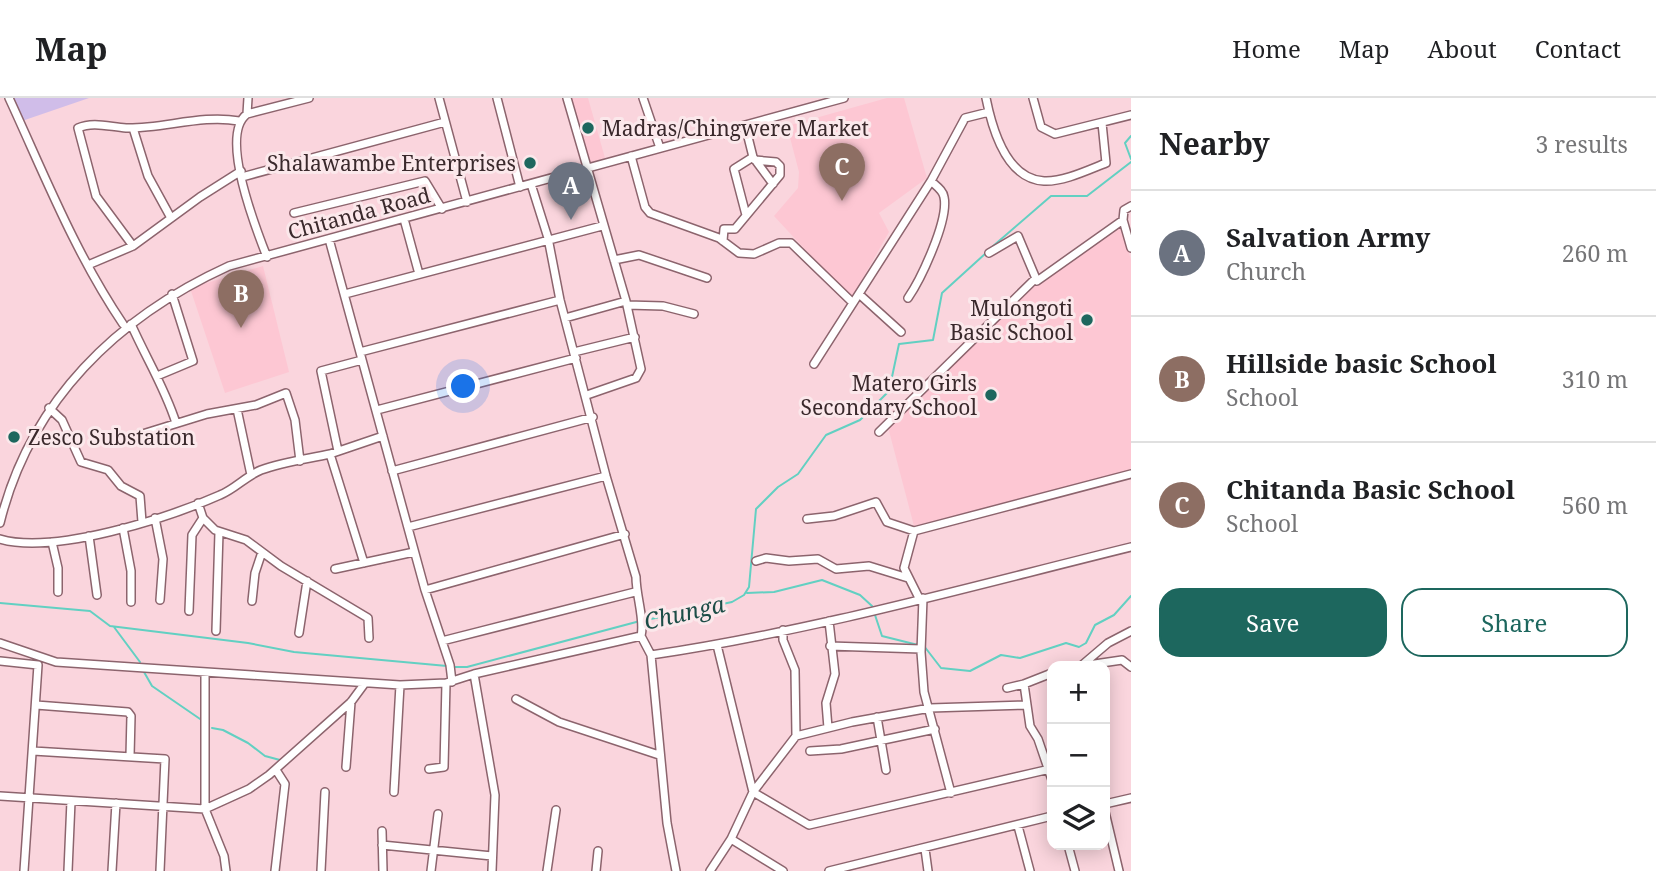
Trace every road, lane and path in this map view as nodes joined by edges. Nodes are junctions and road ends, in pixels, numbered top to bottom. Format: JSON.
{"nodes":[{"id":1,"x":9,"y":98,"type":"edge"},
{"id":2,"x":248,"y":98,"type":"edge"},
{"id":3,"x":309,"y":98,"type":"edge"},
{"id":4,"x":439,"y":98,"type":"edge"},
{"id":5,"x":497,"y":98,"type":"edge"},
{"id":6,"x":567,"y":98,"type":"edge"},
{"id":7,"x":643,"y":98,"type":"edge"},
{"id":8,"x":844,"y":98,"type":"edge"},
{"id":9,"x":986,"y":98,"type":"edge"},
{"id":10,"x":1033,"y":98,"type":"edge"},
{"id":11,"x":989,"y":112,"type":"junction"},
{"id":12,"x":247,"y":114,"type":"junction"},
{"id":13,"x":1131,"y":115,"type":"edge"},
{"id":14,"x":239,"y":121,"type":"junction"},
{"id":15,"x":445,"y":122,"type":"junction"},
{"id":16,"x":1101,"y":122,"type":"junction"},
{"id":17,"x":745,"y":125,"type":"junction"},
{"id":18,"x":133,"y":128,"type":"junction"},
{"id":19,"x":660,"y":148,"type":"junction"},
{"id":20,"x":631,"y":156,"type":"junction"},
{"id":21,"x":754,"y":159,"type":"junction"},
{"id":22,"x":586,"y":168,"type":"junction"},
{"id":23,"x":242,"y":174,"type":"junction"},
{"id":24,"x":931,"y":181,"type":"junction"},
{"id":25,"x":531,"y":184,"type":"junction"},
{"id":26,"x":772,"y":184,"type":"junction"},
{"id":27,"x":520,"y":187,"type":"junction"},
{"id":28,"x":467,"y":202,"type":"junction"},
{"id":29,"x":1131,"y":205,"type":"edge"},
{"id":30,"x":442,"y":209,"type":"junction"},
{"id":31,"x":294,"y":213,"type":"dead end"},
{"id":32,"x":746,"y":215,"type":"junction"},
{"id":33,"x":171,"y":218,"type":"junction"},
{"id":34,"x":404,"y":219,"type":"junction"},
{"id":35,"x":1123,"y":220,"type":"junction"},
{"id":36,"x":603,"y":226,"type":"junction"},
{"id":37,"x":548,"y":238,"type":"junction"},
{"id":38,"x":329,"y":239,"type":"junction"},
{"id":39,"x":723,"y":241,"type":"junction"},
{"id":40,"x":133,"y":246,"type":"junction"},
{"id":41,"x":1131,"y":248,"type":"edge"},
{"id":42,"x":989,"y":253,"type":"dead end"},
{"id":43,"x":267,"y":257,"type":"junction"},
{"id":44,"x":614,"y":260,"type":"junction"},
{"id":45,"x":88,"y":265,"type":"junction"},
{"id":46,"x":419,"y":274,"type":"junction"},
{"id":47,"x":707,"y":278,"type":"dead end"},
{"id":48,"x":1036,"y":278,"type":"junction"},
{"id":49,"x":172,"y":294,"type":"junction"},
{"id":50,"x":345,"y":294,"type":"junction"},
{"id":51,"x":859,"y":294,"type":"junction"},
{"id":52,"x":908,"y":298,"type":"dead end"},
{"id":53,"x":560,"y":300,"type":"junction"},
{"id":54,"x":626,"y":303,"type":"junction"},
{"id":55,"x":853,"y":303,"type":"junction"},
{"id":56,"x":695,"y":314,"type":"dead end"},
{"id":57,"x":565,"y":318,"type":"junction"},
{"id":58,"x":127,"y":324,"type":"junction"},
{"id":59,"x":901,"y":332,"type":"dead end"},
{"id":60,"x":635,"y":337,"type":"junction"},
{"id":61,"x":575,"y":355,"type":"junction"},
{"id":62,"x":361,"y":356,"type":"junction"},
{"id":63,"x":814,"y":364,"type":"dead end"},
{"id":64,"x":157,"y":376,"type":"junction"},
{"id":65,"x":587,"y":395,"type":"junction"},
{"id":66,"x":49,"y":408,"type":"junction"},
{"id":67,"x":237,"y":409,"type":"junction"},
{"id":68,"x":377,"y":410,"type":"junction"},
{"id":69,"x":593,"y":417,"type":"junction"},
{"id":70,"x":176,"y":424,"type":"junction"},
{"id":71,"x":879,"y":432,"type":"dead end"},
{"id":72,"x":136,"y":436,"type":"dead end"},
{"id":73,"x":383,"y":436,"type":"junction"},
{"id":74,"x":338,"y":451,"type":"junction"},
{"id":75,"x":330,"y":454,"type":"junction"},
{"id":76,"x":300,"y":461,"type":"junction"},
{"id":77,"x":393,"y":471,"type":"junction"},
{"id":78,"x":1131,"y":474,"type":"edge"},
{"id":79,"x":251,"y":475,"type":"junction"},
{"id":80,"x":606,"y":476,"type":"junction"},
{"id":81,"x":198,"y":503,"type":"junction"},
{"id":82,"x":155,"y":518,"type":"junction"},
{"id":83,"x":202,"y":518,"type":"junction"},
{"id":84,"x":807,"y":519,"type":"dead end"},
{"id":85,"x":142,"y":522,"type":"junction"},
{"id":86,"x":0,"y":523,"type":"edge"},
{"id":87,"x":408,"y":527,"type":"junction"},
{"id":88,"x":123,"y":528,"type":"junction"},
{"id":89,"x":914,"y":531,"type":"junction"},
{"id":90,"x":219,"y":532,"type":"junction"},
{"id":91,"x":625,"y":534,"type":"junction"},
{"id":92,"x":89,"y":536,"type":"junction"},
{"id":93,"x":0,"y":539,"type":"edge"},
{"id":94,"x":52,"y":542,"type":"junction"},
{"id":95,"x":1131,"y":547,"type":"edge"},
{"id":96,"x":262,"y":552,"type":"junction"},
{"id":97,"x":414,"y":552,"type":"junction"},
{"id":98,"x":756,"y":561,"type":"dead end"},
{"id":99,"x":364,"y":563,"type":"junction"},
{"id":100,"x":335,"y":569,"type":"dead end"},
{"id":101,"x":908,"y":578,"type":"junction"},
{"id":102,"x":307,"y":581,"type":"junction"},
{"id":103,"x":425,"y":590,"type":"junction"},
{"id":104,"x":58,"y":592,"type":"dead end"},
{"id":105,"x":635,"y":592,"type":"junction"},
{"id":106,"x":97,"y":595,"type":"dead end"},
{"id":107,"x":921,"y":598,"type":"junction"},
{"id":108,"x":160,"y":600,"type":"dead end"},
{"id":109,"x":252,"y":601,"type":"dead end"},
{"id":110,"x":131,"y":602,"type":"dead end"},
{"id":111,"x":189,"y":611,"type":"dead end"},
{"id":112,"x":830,"y":621,"type":"junction"},
{"id":113,"x":783,"y":630,"type":"junction"},
{"id":114,"x":216,"y":631,"type":"dead end"},
{"id":115,"x":1131,"y":631,"type":"edge"},
{"id":116,"x":299,"y":633,"type":"dead end"},
{"id":117,"x":641,"y":636,"type":"junction"},
{"id":118,"x":369,"y":638,"type":"dead end"},
{"id":119,"x":442,"y":641,"type":"junction"},
{"id":120,"x":0,"y":643,"type":"edge"},
{"id":121,"x":717,"y":645,"type":"junction"},
{"id":122,"x":830,"y":646,"type":"junction"},
{"id":123,"x":921,"y":649,"type":"junction"},
{"id":124,"x":651,"y":655,"type":"junction"},
{"id":125,"x":0,"y":661,"type":"edge"},
{"id":126,"x":1087,"y":661,"type":"edge"},
{"id":127,"x":1110,"y":662,"type":"edge"},
{"id":128,"x":1131,"y":667,"type":"edge"},
{"id":129,"x":205,"y":673,"type":"junction"},
{"id":130,"x":474,"y":674,"type":"junction"},
{"id":131,"x":1047,"y":675,"type":"edge"},
{"id":132,"x":365,"y":682,"type":"junction"},
{"id":133,"x":449,"y":683,"type":"junction"},
{"id":134,"x":1024,"y":684,"type":"junction"},
{"id":135,"x":400,"y":685,"type":"junction"},
{"id":136,"x":1007,"y":688,"type":"dead end"},
{"id":137,"x":516,"y":699,"type":"dead end"},
{"id":138,"x":351,"y":702,"type":"junction"},
{"id":139,"x":36,"y":705,"type":"junction"},
{"id":140,"x":1025,"y":705,"type":"junction"},
{"id":141,"x":930,"y":708,"type":"junction"},
{"id":142,"x":877,"y":717,"type":"junction"},
{"id":143,"x":828,"y":728,"type":"junction"},
{"id":144,"x":935,"y":729,"type":"junction"},
{"id":145,"x":796,"y":736,"type":"junction"},
{"id":146,"x":880,"y":741,"type":"junction"},
{"id":147,"x":33,"y":751,"type":"junction"},
{"id":148,"x":810,"y":751,"type":"dead end"},
{"id":149,"x":130,"y":755,"type":"junction"},
{"id":150,"x":659,"y":755,"type":"junction"},
{"id":151,"x":1047,"y":763,"type":"edge"},
{"id":152,"x":346,"y":767,"type":"dead end"},
{"id":153,"x":429,"y":769,"type":"dead end"},
{"id":154,"x":276,"y":770,"type":"junction"},
{"id":155,"x":886,"y":770,"type":"dead end"},
{"id":156,"x":1047,"y":770,"type":"edge"},
{"id":157,"x":326,"y":792,"type":"dead end"},
{"id":158,"x":394,"y":792,"type":"dead end"},
{"id":159,"x":753,"y":792,"type":"junction"},
{"id":160,"x":951,"y":793,"type":"junction"},
{"id":161,"x":0,"y":796,"type":"edge"},
{"id":162,"x":29,"y":798,"type":"junction"},
{"id":163,"x":1131,"y":798,"type":"edge"},
{"id":164,"x":71,"y":801,"type":"junction"},
{"id":165,"x":116,"y":803,"type":"junction"},
{"id":166,"x":1110,"y":803,"type":"edge"},
{"id":167,"x":163,"y":808,"type":"junction"},
{"id":168,"x":205,"y":809,"type":"junction"},
{"id":169,"x":556,"y":810,"type":"dead end"},
{"id":170,"x":438,"y":814,"type":"dead end"},
{"id":171,"x":1047,"y":817,"type":"edge"},
{"id":172,"x":1018,"y":826,"type":"junction"},
{"id":173,"x":382,"y":831,"type":"dead end"},
{"id":174,"x":1110,"y":833,"type":"edge"},
{"id":175,"x":731,"y":839,"type":"junction"},
{"id":176,"x":382,"y":845,"type":"junction"},
{"id":177,"x":925,"y":849,"type":"junction"},
{"id":178,"x":434,"y":850,"type":"junction"},
{"id":179,"x":1069,"y":850,"type":"edge"},
{"id":180,"x":598,"y":851,"type":"dead end"},
{"id":181,"x":492,"y":856,"type":"junction"},
{"id":182,"x":773,"y":868,"type":"edge"},
{"id":183,"x":24,"y":871,"type":"edge"},
{"id":184,"x":68,"y":871,"type":"edge"},
{"id":185,"x":112,"y":871,"type":"edge"},
{"id":186,"x":160,"y":871,"type":"edge"},
{"id":187,"x":226,"y":871,"type":"edge"},
{"id":188,"x":275,"y":871,"type":"edge"},
{"id":189,"x":321,"y":871,"type":"edge"},
{"id":190,"x":383,"y":871,"type":"edge"},
{"id":191,"x":431,"y":871,"type":"edge"},
{"id":192,"x":492,"y":871,"type":"edge"},
{"id":193,"x":547,"y":871,"type":"edge"},
{"id":194,"x":596,"y":871,"type":"edge"},
{"id":195,"x":676,"y":871,"type":"edge"},
{"id":196,"x":710,"y":871,"type":"edge"},
{"id":197,"x":783,"y":871,"type":"edge"},
{"id":198,"x":829,"y":871,"type":"edge"},
{"id":199,"x":928,"y":871,"type":"edge"},
{"id":200,"x":1030,"y":871,"type":"edge"},
{"id":201,"x":1075,"y":871,"type":"edge"},
{"id":202,"x":1119,"y":871,"type":"edge"}],
"edges":[{"from":1,"to":45,"type":"street"},
{"from":2,"to":12,"type":"street"},
{"from":3,"to":12,"type":"street"},
{"from":4,"to":15,"type":"street"},
{"from":5,"to":27,"type":"street"},
{"from":6,"to":22,"type":"street"},
{"from":7,"to":19,"type":"street"},
{"from":8,"to":17,"type":"street","name":"Chitanda Road"},
{"from":9,"to":11,"type":"street"},
{"from":10,"to":16,"type":"street"},
{"from":11,"to":16,"type":"street"},
{"from":11,"to":24,"type":"street"},
{"from":12,"to":14,"type":"street"},
{"from":13,"to":16,"type":"street"},
{"from":14,"to":18,"type":"street"},
{"from":14,"to":23,"type":"street"},
{"from":15,"to":23,"type":"street"},
{"from":15,"to":28,"type":"street"},
{"from":17,"to":19,"type":"street","name":"Chitanda Road"},
{"from":17,"to":21,"type":"street"},
{"from":18,"to":33,"type":"street"},
{"from":18,"to":40,"type":"street"},
{"from":19,"to":20,"type":"street","name":"Chitanda Road"},
{"from":20,"to":22,"type":"street","name":"Chitanda Road"},
{"from":20,"to":39,"type":"street"},
{"from":21,"to":26,"type":"street"},
{"from":21,"to":26,"type":"street"},
{"from":21,"to":32,"type":"street"},
{"from":22,"to":25,"type":"street","name":"Chitanda Road"},
{"from":22,"to":36,"type":"street"},
{"from":23,"to":33,"type":"street"},
{"from":23,"to":43,"type":"street"},
{"from":24,"to":51,"type":"street"},
{"from":24,"to":52,"type":"street"},
{"from":25,"to":27,"type":"street","name":"Chitanda Road"},
{"from":25,"to":37,"type":"street"},
{"from":26,"to":32,"type":"street"},
{"from":27,"to":28,"type":"street","name":"Chitanda Road"},
{"from":28,"to":30,"type":"street","name":"Chitanda Road"},
{"from":29,"to":35,"type":"street"},
{"from":30,"to":31,"type":"street"},
{"from":30,"to":34,"type":"street","name":"Chitanda Road"},
{"from":32,"to":39,"type":"street"},
{"from":33,"to":40,"type":"street"},
{"from":34,"to":38,"type":"street","name":"Chitanda Road"},
{"from":34,"to":46,"type":"street"},
{"from":35,"to":41,"type":"street"},
{"from":35,"to":48,"type":"street"},
{"from":36,"to":37,"type":"street"},
{"from":36,"to":44,"type":"street"},
{"from":37,"to":46,"type":"street"},
{"from":37,"to":53,"type":"street"},
{"from":38,"to":43,"type":"street","name":"Chitanda Road"},
{"from":38,"to":50,"type":"street"},
{"from":39,"to":55,"type":"street"},
{"from":40,"to":45,"type":"street"},
{"from":42,"to":48,"type":"street"},
{"from":43,"to":49,"type":"street","name":"Chitanda Road"},
{"from":44,"to":47,"type":"street"},
{"from":44,"to":54,"type":"street"},
{"from":45,"to":58,"type":"street"},
{"from":46,"to":50,"type":"street"},
{"from":48,"to":71,"type":"street"},
{"from":49,"to":58,"type":"street","name":"Chitanda Road"},
{"from":49,"to":64,"type":"street"},
{"from":50,"to":62,"type":"street"},
{"from":51,"to":55,"type":"street"},
{"from":51,"to":59,"type":"street"},
{"from":53,"to":57,"type":"street"},
{"from":53,"to":62,"type":"street"},
{"from":54,"to":56,"type":"street"},
{"from":54,"to":57,"type":"street"},
{"from":54,"to":60,"type":"street"},
{"from":55,"to":63,"type":"street"},
{"from":57,"to":61,"type":"street"},
{"from":58,"to":64,"type":"street"},
{"from":58,"to":66,"type":"street","name":"Chitanda Road"},
{"from":60,"to":61,"type":"street"},
{"from":60,"to":65,"type":"street"},
{"from":61,"to":65,"type":"street"},
{"from":61,"to":68,"type":"street"},
{"from":62,"to":68,"type":"street"},
{"from":62,"to":74,"type":"street"},
{"from":64,"to":70,"type":"street"},
{"from":65,"to":69,"type":"street"},
{"from":66,"to":85,"type":"street"},
{"from":66,"to":86,"type":"street","name":"Chitanda Road"},
{"from":67,"to":70,"type":"street"},
{"from":67,"to":76,"type":"street"},
{"from":67,"to":79,"type":"street"},
{"from":68,"to":73,"type":"street"},
{"from":69,"to":77,"type":"street"},
{"from":69,"to":80,"type":"street"},
{"from":70,"to":72,"type":"street"},
{"from":73,"to":74,"type":"street"},
{"from":73,"to":77,"type":"street"},
{"from":74,"to":75,"type":"street"},
{"from":75,"to":76,"type":"street"},
{"from":75,"to":99,"type":"street"},
{"from":76,"to":79,"type":"street"},
{"from":77,"to":87,"type":"street"},
{"from":78,"to":89,"type":"street"},
{"from":79,"to":81,"type":"street"},
{"from":80,"to":87,"type":"street"},
{"from":80,"to":91,"type":"street"},
{"from":81,"to":82,"type":"street"},
{"from":81,"to":83,"type":"street"},
{"from":82,"to":85,"type":"street"},
{"from":82,"to":108,"type":"street"},
{"from":83,"to":90,"type":"street"},
{"from":83,"to":111,"type":"street"},
{"from":84,"to":89,"type":"street"},
{"from":85,"to":88,"type":"street"},
{"from":87,"to":97,"type":"street"},
{"from":88,"to":92,"type":"street"},
{"from":88,"to":110,"type":"street"},
{"from":89,"to":101,"type":"street"},
{"from":90,"to":96,"type":"street"},
{"from":90,"to":114,"type":"street"},
{"from":91,"to":103,"type":"street"},
{"from":91,"to":105,"type":"street"},
{"from":92,"to":94,"type":"street"},
{"from":92,"to":106,"type":"street"},
{"from":93,"to":94,"type":"street"},
{"from":94,"to":104,"type":"street"},
{"from":95,"to":107,"type":"street"},
{"from":96,"to":102,"type":"street"},
{"from":96,"to":109,"type":"street"},
{"from":97,"to":99,"type":"street"},
{"from":97,"to":103,"type":"street"},
{"from":98,"to":101,"type":"street"},
{"from":99,"to":100,"type":"street"},
{"from":101,"to":107,"type":"street"},
{"from":102,"to":116,"type":"street"},
{"from":102,"to":118,"type":"street"},
{"from":103,"to":119,"type":"street"},
{"from":105,"to":117,"type":"street"},
{"from":105,"to":119,"type":"street"},
{"from":107,"to":112,"type":"street"},
{"from":107,"to":123,"type":"street"},
{"from":112,"to":113,"type":"street"},
{"from":112,"to":122,"type":"street"},
{"from":113,"to":121,"type":"street"},
{"from":113,"to":145,"type":"street"},
{"from":115,"to":126,"type":"street"},
{"from":117,"to":124,"type":"street"},
{"from":117,"to":130,"type":"street"},
{"from":119,"to":133,"type":"street"},
{"from":120,"to":129,"type":"street"},
{"from":121,"to":124,"type":"street"},
{"from":121,"to":159,"type":"street"},
{"from":122,"to":123,"type":"street"},
{"from":122,"to":143,"type":"street"},
{"from":123,"to":141,"type":"street"},
{"from":124,"to":150,"type":"street"},
{"from":125,"to":139,"type":"street"},
{"from":127,"to":128,"type":"street"},
{"from":129,"to":132,"type":"street"},
{"from":129,"to":168,"type":"street"},
{"from":130,"to":133,"type":"street"},
{"from":130,"to":181,"type":"street"},
{"from":131,"to":134,"type":"street"},
{"from":132,"to":135,"type":"street"},
{"from":132,"to":138,"type":"street"},
{"from":133,"to":135,"type":"street"},
{"from":133,"to":153,"type":"street"},
{"from":134,"to":136,"type":"street"},
{"from":134,"to":140,"type":"street"},
{"from":135,"to":158,"type":"street"},
{"from":137,"to":150,"type":"street"},
{"from":138,"to":152,"type":"street"},
{"from":138,"to":154,"type":"street"},
{"from":139,"to":147,"type":"street"},
{"from":139,"to":149,"type":"street"},
{"from":140,"to":141,"type":"street"},
{"from":140,"to":151,"type":"street"},
{"from":141,"to":142,"type":"street"},
{"from":141,"to":144,"type":"street"},
{"from":142,"to":143,"type":"street"},
{"from":142,"to":146,"type":"street"},
{"from":143,"to":145,"type":"street"},
{"from":144,"to":146,"type":"street"},
{"from":144,"to":160,"type":"street"},
{"from":145,"to":159,"type":"street"},
{"from":146,"to":148,"type":"street"},
{"from":146,"to":155,"type":"street"},
{"from":147,"to":149,"type":"street"},
{"from":147,"to":162,"type":"street"},
{"from":149,"to":167,"type":"street"},
{"from":150,"to":195,"type":"street"},
{"from":154,"to":168,"type":"street"},
{"from":154,"to":188,"type":"street"},
{"from":156,"to":160,"type":"street"},
{"from":157,"to":189,"type":"street"},
{"from":159,"to":160,"type":"street"},
{"from":159,"to":175,"type":"street"},
{"from":161,"to":162,"type":"street"},
{"from":162,"to":164,"type":"street"},
{"from":162,"to":183,"type":"street"},
{"from":163,"to":166,"type":"street"},
{"from":164,"to":165,"type":"street"},
{"from":164,"to":184,"type":"street"},
{"from":165,"to":167,"type":"street"},
{"from":165,"to":185,"type":"street"},
{"from":167,"to":168,"type":"street"},
{"from":167,"to":186,"type":"street"},
{"from":168,"to":187,"type":"street"},
{"from":169,"to":193,"type":"street"},
{"from":170,"to":178,"type":"street"},
{"from":171,"to":172,"type":"street"},
{"from":172,"to":177,"type":"street"},
{"from":172,"to":200,"type":"street"},
{"from":173,"to":176,"type":"street"},
{"from":174,"to":202,"type":"street"},
{"from":175,"to":182,"type":"street"},
{"from":175,"to":196,"type":"street"},
{"from":176,"to":178,"type":"street"},
{"from":176,"to":190,"type":"street"},
{"from":177,"to":198,"type":"street"},
{"from":177,"to":199,"type":"street"},
{"from":178,"to":181,"type":"street"},
{"from":178,"to":191,"type":"street"},
{"from":179,"to":201,"type":"street"},
{"from":180,"to":194,"type":"street"},
{"from":181,"to":192,"type":"street"},
{"from":182,"to":197,"type":"street"}]}
